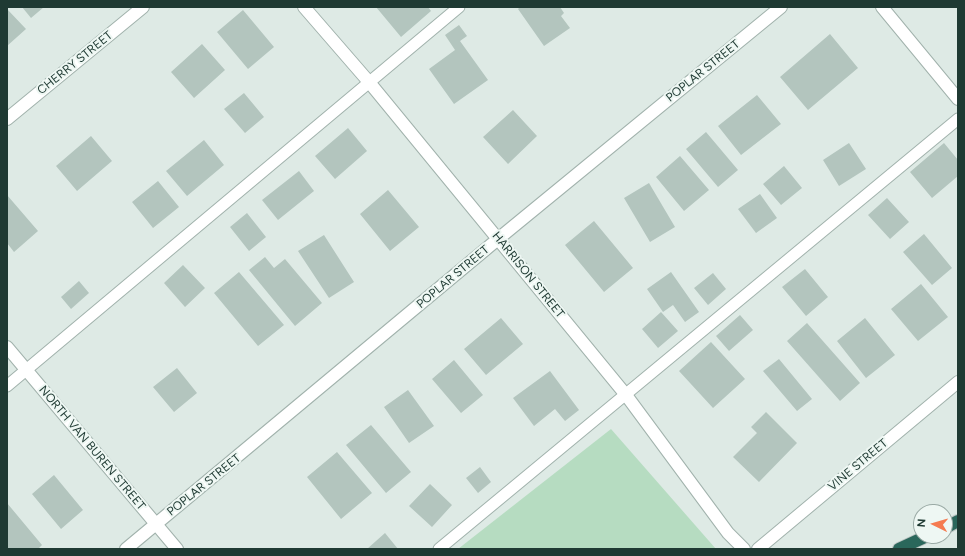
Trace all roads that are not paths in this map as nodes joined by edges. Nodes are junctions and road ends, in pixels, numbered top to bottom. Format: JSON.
{"nodes":[{"id":1,"x":143,"y":7,"type":"edge"},
{"id":2,"x":304,"y":7,"type":"edge"},
{"id":3,"x":459,"y":7,"type":"edge"},
{"id":4,"x":781,"y":7,"type":"edge"},
{"id":5,"x":882,"y":7,"type":"edge"},
{"id":6,"x":369,"y":82,"type":"junction"},
{"id":7,"x":958,"y":99,"type":"edge"},
{"id":8,"x":7,"y":119,"type":"edge"},
{"id":9,"x":958,"y":119,"type":"edge"},
{"id":10,"x":498,"y":239,"type":"junction"},
{"id":11,"x":7,"y":347,"type":"edge"},
{"id":12,"x":26,"y":370,"type":"junction"},
{"id":13,"x":958,"y":382,"type":"edge"},
{"id":14,"x":7,"y":386,"type":"edge"},
{"id":15,"x":626,"y":395,"type":"junction"},
{"id":16,"x":156,"y":524,"type":"junction"},
{"id":17,"x":913,"y":542,"type":"edge"},
{"id":18,"x":126,"y":549,"type":"edge"},
{"id":19,"x":177,"y":549,"type":"edge"},
{"id":20,"x":439,"y":549,"type":"edge"},
{"id":21,"x":744,"y":549,"type":"edge"},
{"id":22,"x":758,"y":549,"type":"edge"},
{"id":23,"x":899,"y":549,"type":"edge"}],
"edges":[{"from":1,"to":8,"type":"street","name":"CHERRY STREET"},
{"from":2,"to":6,"type":"street","name":"HARRISON STREET"},
{"from":3,"to":6,"type":"lane"},
{"from":4,"to":10,"type":"street","name":"POPLAR STREET"},
{"from":5,"to":7,"type":"street"},
{"from":6,"to":10,"type":"street","name":"HARRISON STREET"},
{"from":6,"to":12,"type":"lane"},
{"from":9,"to":15,"type":"lane"},
{"from":10,"to":15,"type":"street","name":"HARRISON STREET"},
{"from":10,"to":16,"type":"street","name":"POPLAR STREET"},
{"from":11,"to":12,"type":"street","name":"NORTH VAN BUREN STREET"},
{"from":12,"to":14,"type":"lane"},
{"from":12,"to":16,"type":"street","name":"NORTH VAN BUREN STREET"},
{"from":13,"to":22,"type":"street","name":"VINE STREET"},
{"from":15,"to":20,"type":"lane"},
{"from":15,"to":21,"type":"street","name":"HARRISON STREET"},
{"from":16,"to":18,"type":"street","name":"POPLAR STREET"},
{"from":16,"to":19,"type":"street","name":"NORTH VAN BUREN STREET"},
{"from":17,"to":23,"type":"highway"}]}
